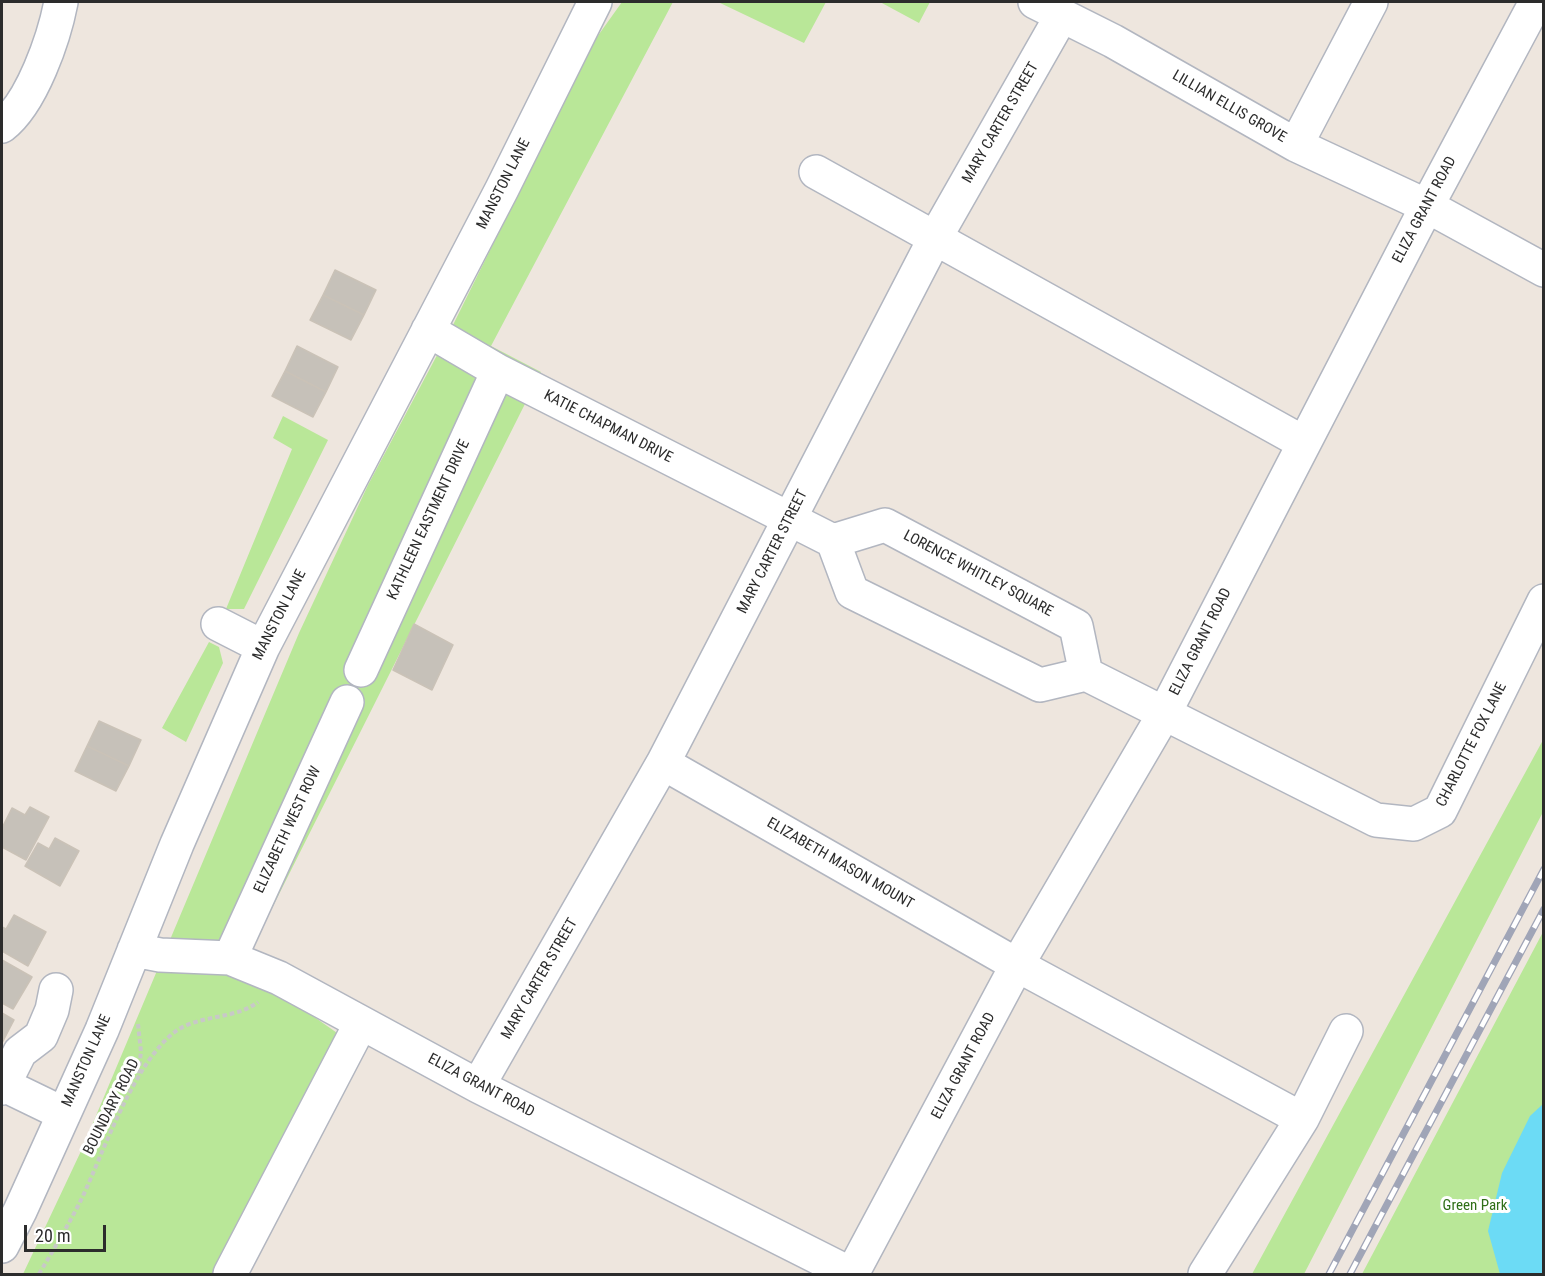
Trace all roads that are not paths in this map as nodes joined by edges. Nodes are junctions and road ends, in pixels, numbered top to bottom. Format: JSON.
{"nodes":[{"id":1,"x":61,"y":2,"type":"edge"},
{"id":2,"x":595,"y":2,"type":"edge"},
{"id":3,"x":1371,"y":2,"type":"edge"},
{"id":4,"x":1536,"y":2,"type":"edge"},
{"id":5,"x":1048,"y":8,"type":"edge"},
{"id":6,"x":2,"y":126,"type":"edge"},
{"id":7,"x":1296,"y":145,"type":"junction"},
{"id":8,"x":816,"y":172,"type":"dead end"},
{"id":9,"x":1427,"y":206,"type":"junction"},
{"id":10,"x":935,"y":238,"type":"junction"},
{"id":11,"x":1544,"y":270,"type":"edge"},
{"id":12,"x":428,"y":330,"type":"junction"},
{"id":13,"x":498,"y":371,"type":"junction"},
{"id":14,"x":1304,"y":443,"type":"junction"},
{"id":15,"x":790,"y":520,"type":"junction"},
{"id":16,"x":833,"y":541,"type":"junction"},
{"id":17,"x":1544,"y":601,"type":"edge"},
{"id":18,"x":218,"y":624,"type":"dead end"},
{"id":19,"x":263,"y":647,"type":"junction"},
{"id":20,"x":361,"y":670,"type":"dead end"},
{"id":21,"x":1086,"y":674,"type":"junction"},
{"id":22,"x":347,"y":702,"type":"dead end"},
{"id":23,"x":1164,"y":714,"type":"junction"},
{"id":24,"x":663,"y":764,"type":"junction"},
{"id":25,"x":134,"y":950,"type":"junction"},
{"id":26,"x":230,"y":957,"type":"junction"},
{"id":27,"x":1017,"y":965,"type":"junction"},
{"id":28,"x":56,"y":990,"type":"dead end"},
{"id":29,"x":361,"y":1023,"type":"junction"},
{"id":30,"x":1346,"y":1031,"type":"dead end"},
{"id":31,"x":2,"y":1085,"type":"edge"},
{"id":32,"x":478,"y":1086,"type":"junction"},
{"id":33,"x":64,"y":1114,"type":"junction"},
{"id":34,"x":1302,"y":1119,"type":"junction"},
{"id":35,"x":2,"y":1246,"type":"edge"},
{"id":36,"x":230,"y":1275,"type":"edge"},
{"id":37,"x":851,"y":1275,"type":"edge"},
{"id":38,"x":1204,"y":1275,"type":"edge"}],
"edges":[{"from":1,"to":6,"type":"street"},
{"from":2,"to":12,"type":"street","name":"MANSTON LANE"},
{"from":3,"to":7,"type":"street"},
{"from":4,"to":9,"type":"street","name":"ELIZA GRANT ROAD"},
{"from":5,"to":7,"type":"street","name":"LILLIAN ELLIS GROVE"},
{"from":5,"to":10,"type":"street","name":"MARY CARTER STREET"},
{"from":7,"to":9,"type":"street","name":"LILLIAN ELLIS GROVE"},
{"from":8,"to":10,"type":"street"},
{"from":9,"to":11,"type":"street"},
{"from":9,"to":14,"type":"street","name":"ELIZA GRANT ROAD"},
{"from":10,"to":14,"type":"street"},
{"from":10,"to":15,"type":"street","name":"MARY CARTER STREET"},
{"from":12,"to":13,"type":"street","name":"KATIE CHAPMAN DRIVE"},
{"from":12,"to":19,"type":"street","name":"MANSTON LANE"},
{"from":13,"to":15,"type":"street","name":"KATIE CHAPMAN DRIVE"},
{"from":13,"to":20,"type":"street","name":"KATHLEEN EASTMENT DRIVE"},
{"from":14,"to":23,"type":"street","name":"ELIZA GRANT ROAD"},
{"from":15,"to":16,"type":"street"},
{"from":15,"to":24,"type":"street","name":"MARY CARTER STREET"},
{"from":16,"to":21,"type":"street"},
{"from":16,"to":21,"type":"street","name":"LORENCE WHITLEY SQUARE"},
{"from":17,"to":23,"type":"street","name":"CHARLOTTE FOX LANE"},
{"from":18,"to":19,"type":"street"},
{"from":19,"to":25,"type":"street","name":"MANSTON LANE"},
{"from":21,"to":23,"type":"street"},
{"from":22,"to":26,"type":"street","name":"ELIZABETH WEST ROW"},
{"from":23,"to":27,"type":"street","name":"ELIZA GRANT ROAD"},
{"from":24,"to":27,"type":"street","name":"ELIZABETH MASON MOUNT"},
{"from":24,"to":32,"type":"street","name":"MARY CARTER STREET"},
{"from":25,"to":26,"type":"street","name":"ELIZA GRANT ROAD"},
{"from":25,"to":33,"type":"street","name":"MANSTON LANE"},
{"from":26,"to":29,"type":"street","name":"ELIZA GRANT ROAD"},
{"from":27,"to":34,"type":"street","name":"ELIZABETH MASON MOUNT"},
{"from":27,"to":37,"type":"street","name":"ELIZA GRANT ROAD"},
{"from":28,"to":31,"type":"street"},
{"from":29,"to":32,"type":"street","name":"ELIZA GRANT ROAD"},
{"from":29,"to":36,"type":"street"},
{"from":30,"to":34,"type":"street"},
{"from":31,"to":33,"type":"street"},
{"from":32,"to":37,"type":"street","name":"ELIZA GRANT ROAD"},
{"from":33,"to":35,"type":"street","name":"MANSTON LANE"},
{"from":34,"to":38,"type":"street"}]}
